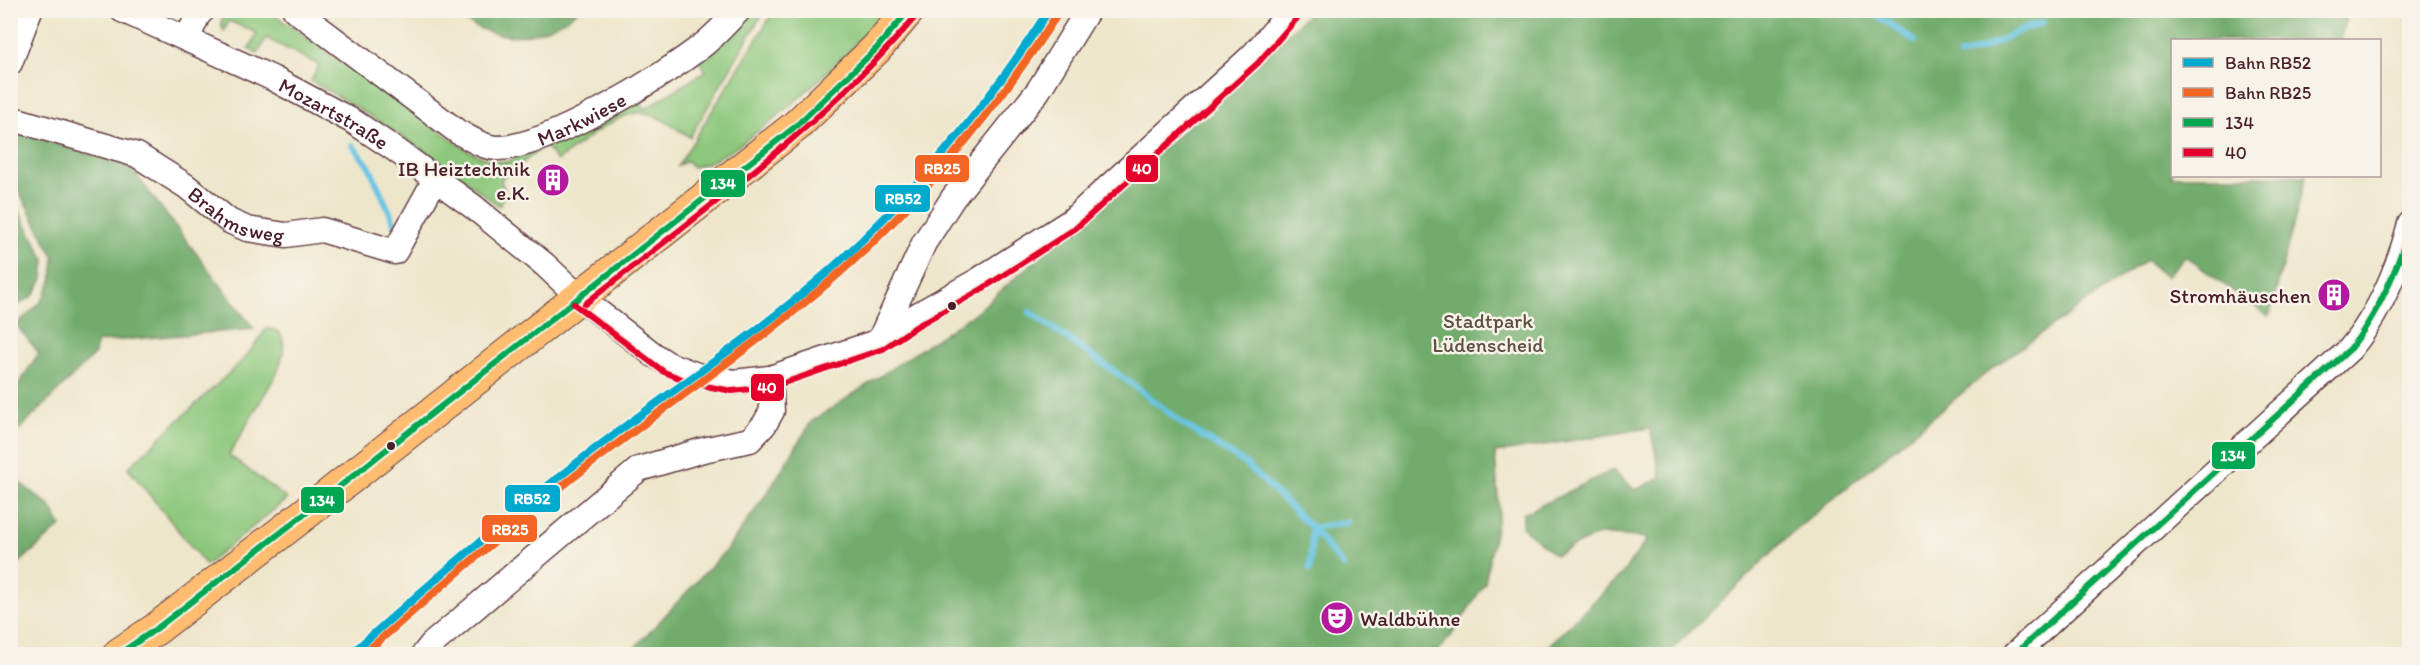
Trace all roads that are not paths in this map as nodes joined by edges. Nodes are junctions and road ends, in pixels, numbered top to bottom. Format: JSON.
{"nodes":[{"id":1,"x":30,"y":10,"type":"edge"},
{"id":2,"x":122,"y":10,"type":"edge"},
{"id":3,"x":203,"y":10,"type":"edge"},
{"id":4,"x":295,"y":10,"type":"edge"},
{"id":5,"x":739,"y":10,"type":"edge"},
{"id":6,"x":909,"y":10,"type":"edge"},
{"id":7,"x":1088,"y":10,"type":"edge"},
{"id":8,"x":1292,"y":10,"type":"edge"},
{"id":9,"x":187,"y":39,"type":"junction"},
{"id":10,"x":10,"y":63,"type":"edge"},
{"id":11,"x":10,"y":118,"type":"edge"},
{"id":12,"x":436,"y":178,"type":"junction"},
{"id":13,"x":2409,"y":224,"type":"edge"},
{"id":14,"x":579,"y":297,"type":"junction"},
{"id":15,"x":879,"y":341,"type":"junction"},
{"id":16,"x":770,"y":378,"type":"junction"},
{"id":17,"x":119,"y":654,"type":"edge"},
{"id":18,"x":424,"y":654,"type":"edge"},
{"id":19,"x":2015,"y":654,"type":"edge"}],
"edges":[{"from":1,"to":10,"type":"street"},
{"from":2,"to":9,"type":"street","name":"Mozartstraße"},
{"from":3,"to":9,"type":"street"},
{"from":4,"to":5,"type":"street","name":"Markwiese"},
{"from":6,"to":14,"type":"main road"},
{"from":7,"to":15,"type":"street"},
{"from":8,"to":15,"type":"street","name":"Mozartstraße"},
{"from":9,"to":12,"type":"street","name":"Mozartstraße"},
{"from":11,"to":12,"type":"street","name":"Brahmsweg"},
{"from":12,"to":14,"type":"street","name":"Mozartstraße"},
{"from":13,"to":19,"type":"street"},
{"from":14,"to":16,"type":"street","name":"Mozartstraße"},
{"from":14,"to":17,"type":"main road"},
{"from":15,"to":16,"type":"street","name":"Mozartstraße"},
{"from":16,"to":18,"type":"street"}]}
